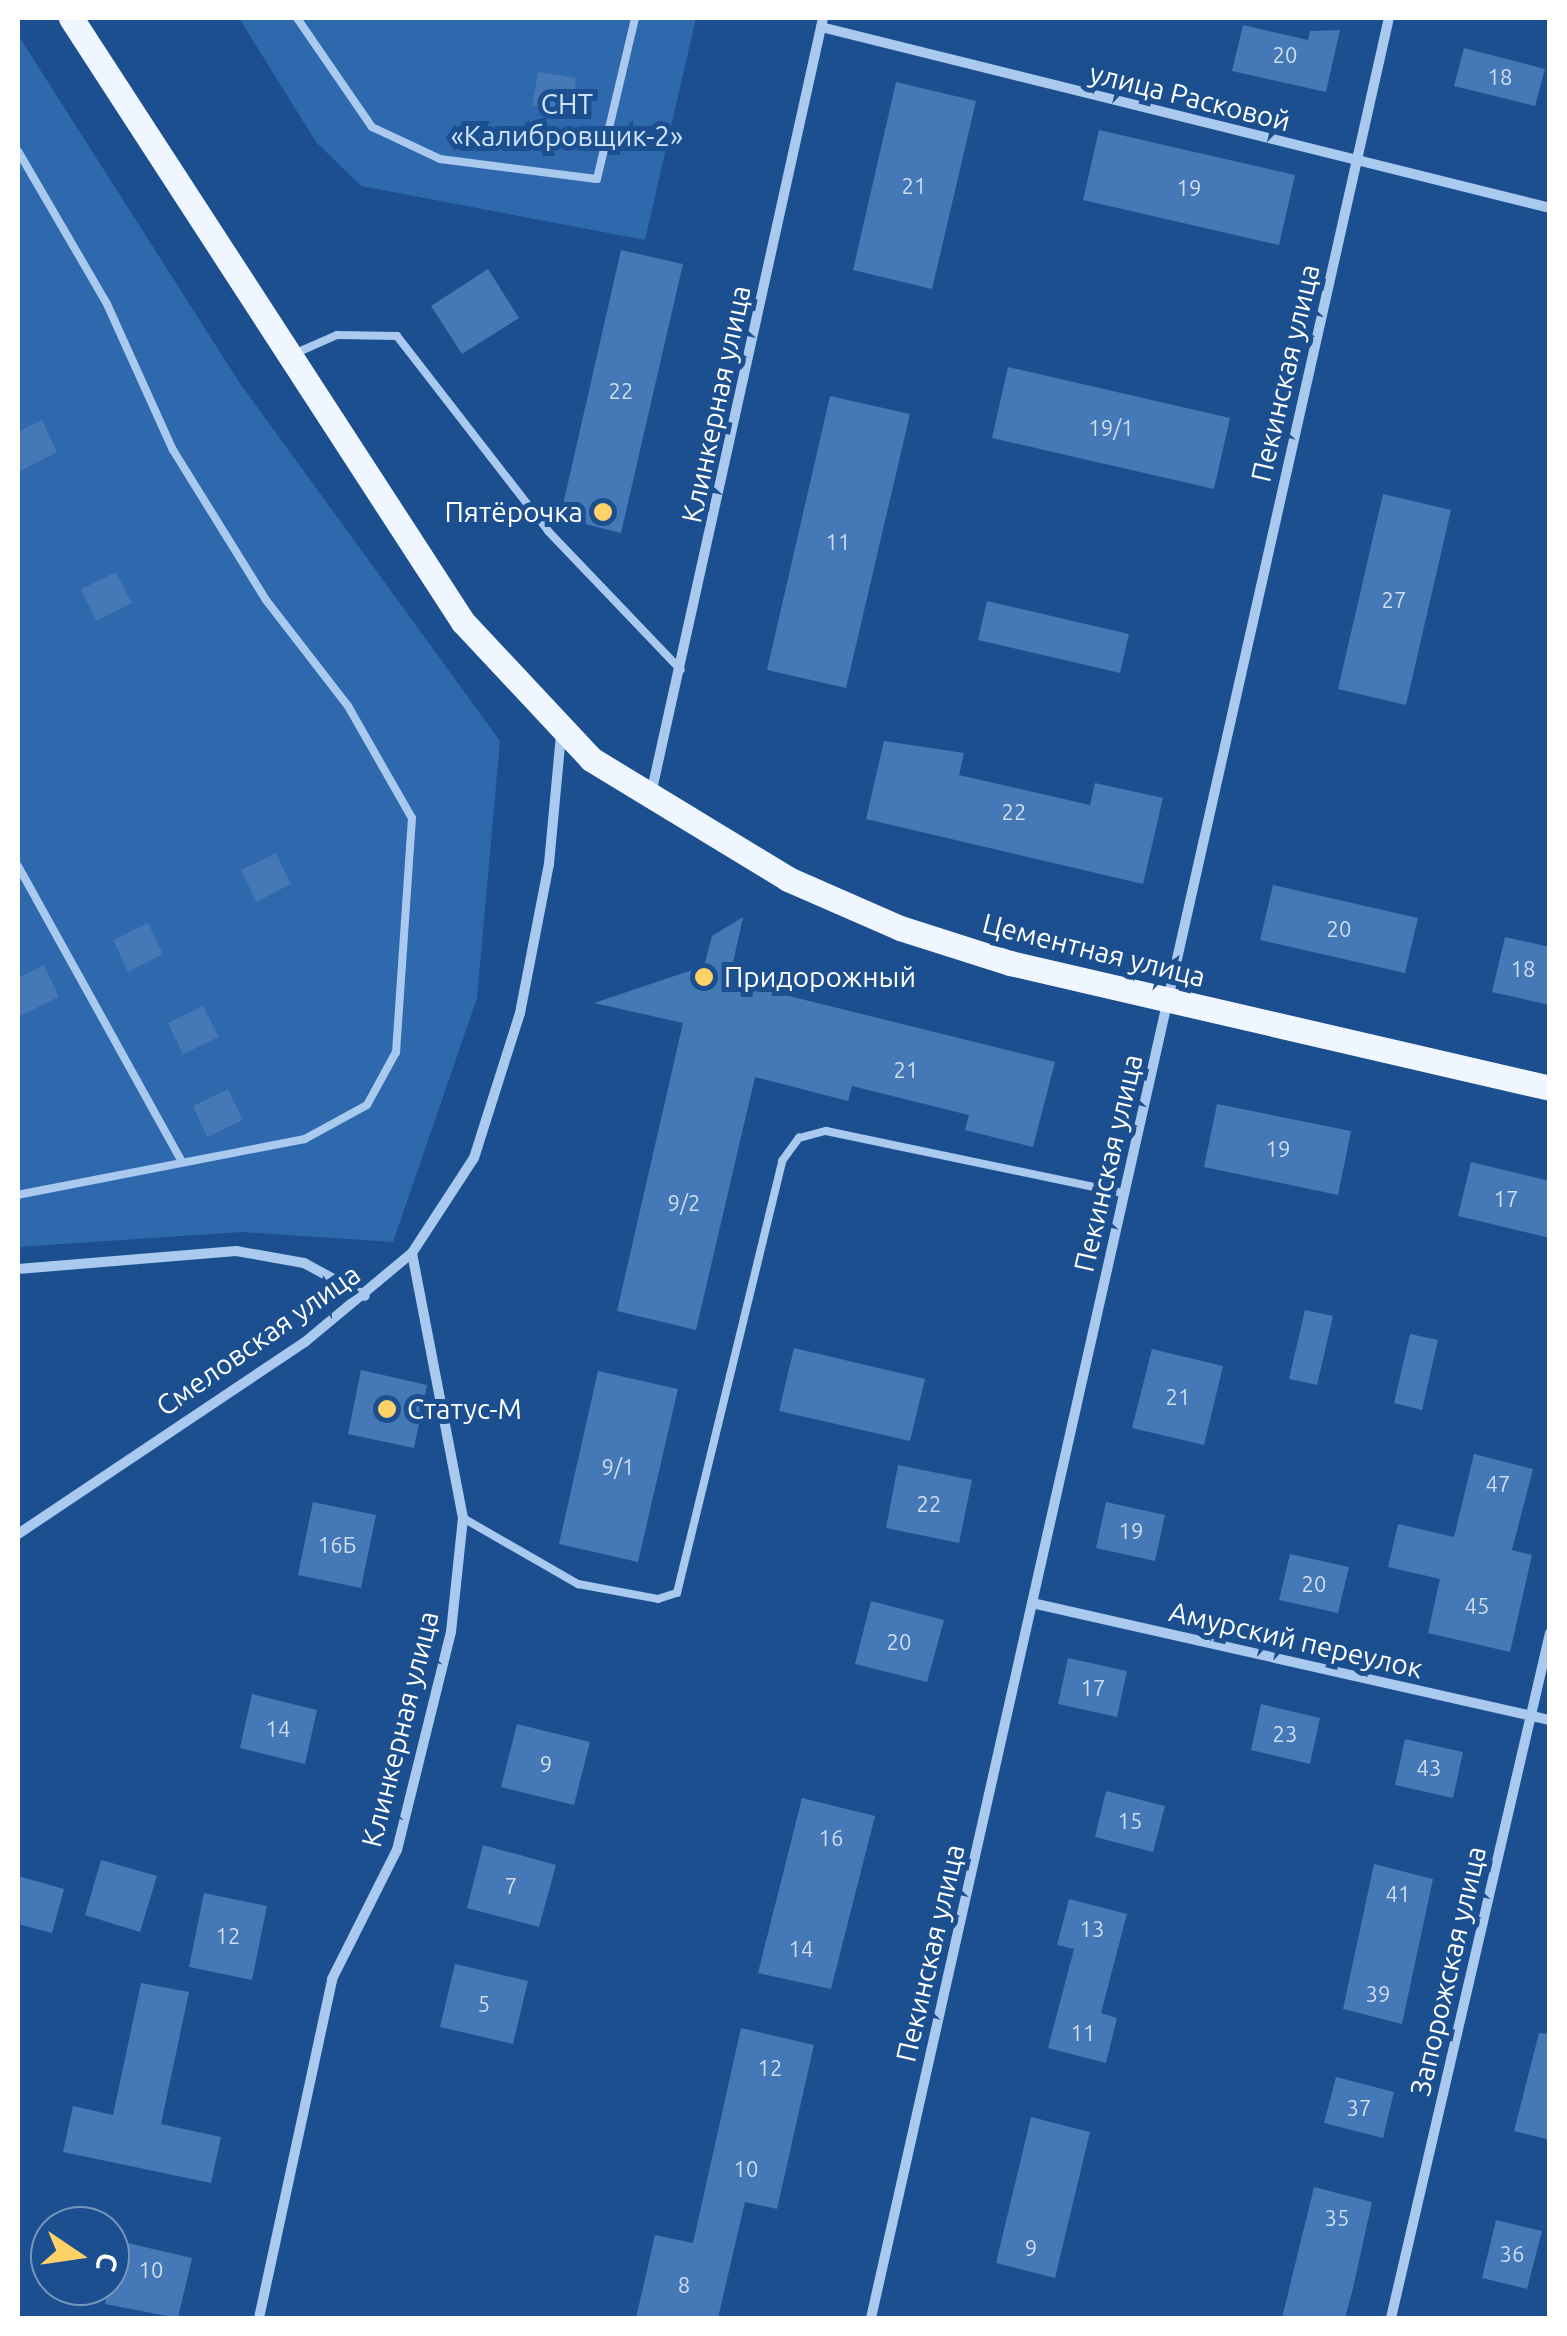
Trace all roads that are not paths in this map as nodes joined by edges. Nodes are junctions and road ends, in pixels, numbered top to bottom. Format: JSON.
{"nodes":[{"id":1,"x":71,"y":18,"type":"edge"},
{"id":2,"x":298,"y":18,"type":"edge"},
{"id":3,"x":635,"y":18,"type":"edge"},
{"id":4,"x":1389,"y":18,"type":"edge"},
{"id":5,"x":822,"y":22,"type":"edge"},
{"id":6,"x":18,"y":151,"type":"edge"},
{"id":7,"x":1356,"y":162,"type":"junction"},
{"id":8,"x":1550,"y":208,"type":"edge"},
{"id":9,"x":287,"y":357,"type":"junction"},
{"id":10,"x":681,"y":670,"type":"junction"},
{"id":11,"x":562,"y":729,"type":"junction"},
{"id":12,"x":649,"y":800,"type":"junction"},
{"id":13,"x":18,"y":866,"type":"edge"},
{"id":14,"x":1168,"y":1001,"type":"junction"},
{"id":15,"x":1550,"y":1088,"type":"edge"},
{"id":16,"x":181,"y":1160,"type":"junction"},
{"id":17,"x":1124,"y":1193,"type":"junction"},
{"id":18,"x":18,"y":1195,"type":"edge"},
{"id":19,"x":412,"y":1254,"type":"junction"},
{"id":20,"x":18,"y":1269,"type":"edge"},
{"id":21,"x":365,"y":1296,"type":"junction"},
{"id":22,"x":463,"y":1518,"type":"junction"},
{"id":23,"x":18,"y":1534,"type":"edge"},
{"id":24,"x":1032,"y":1603,"type":"junction"},
{"id":25,"x":1550,"y":1633,"type":"edge"},
{"id":26,"x":1530,"y":1716,"type":"junction"},
{"id":27,"x":1550,"y":1720,"type":"edge"},
{"id":28,"x":259,"y":2318,"type":"edge"},
{"id":29,"x":871,"y":2318,"type":"edge"},
{"id":30,"x":1391,"y":2318,"type":"edge"}],
"edges":[{"from":1,"to":9,"type":"main road","name":"Цементная улица"},
{"from":2,"to":3,"type":"lane"},
{"from":4,"to":7,"type":"street","name":"Пекинская улица"},
{"from":5,"to":7,"type":"street","name":"улица Расковой"},
{"from":5,"to":10,"type":"street","name":"Клинкерная улица"},
{"from":6,"to":16,"type":"lane"},
{"from":7,"to":8,"type":"street","name":"улица Расковой"},
{"from":7,"to":14,"type":"street","name":"Пекинская улица"},
{"from":9,"to":10,"type":"lane"},
{"from":9,"to":11,"type":"main road","name":"Цементная улица"},
{"from":10,"to":12,"type":"street","name":"Клинкерная улица"},
{"from":11,"to":12,"type":"main road","name":"Цементная улица"},
{"from":11,"to":19,"type":"street","name":"Смеловская улица"},
{"from":12,"to":14,"type":"main road","name":"Цементная улица"},
{"from":13,"to":16,"type":"lane"},
{"from":14,"to":15,"type":"main road","name":"Цементная улица"},
{"from":14,"to":17,"type":"street","name":"Пекинская улица"},
{"from":16,"to":18,"type":"lane"},
{"from":17,"to":22,"type":"lane"},
{"from":17,"to":24,"type":"street","name":"Пекинская улица"},
{"from":19,"to":21,"type":"street","name":"Смеловская улица"},
{"from":19,"to":22,"type":"street","name":"Клинкерная улица"},
{"from":20,"to":21,"type":"street"},
{"from":21,"to":23,"type":"street","name":"Смеловская улица"},
{"from":22,"to":28,"type":"street","name":"Клинкерная улица"},
{"from":24,"to":26,"type":"street","name":"Амурский переулок"},
{"from":24,"to":29,"type":"street","name":"Пекинская улица"},
{"from":25,"to":26,"type":"street","name":"Запорожская улица"},
{"from":26,"to":27,"type":"street","name":"Амурский переулок"},
{"from":26,"to":30,"type":"street","name":"Запорожская улица"}]}
